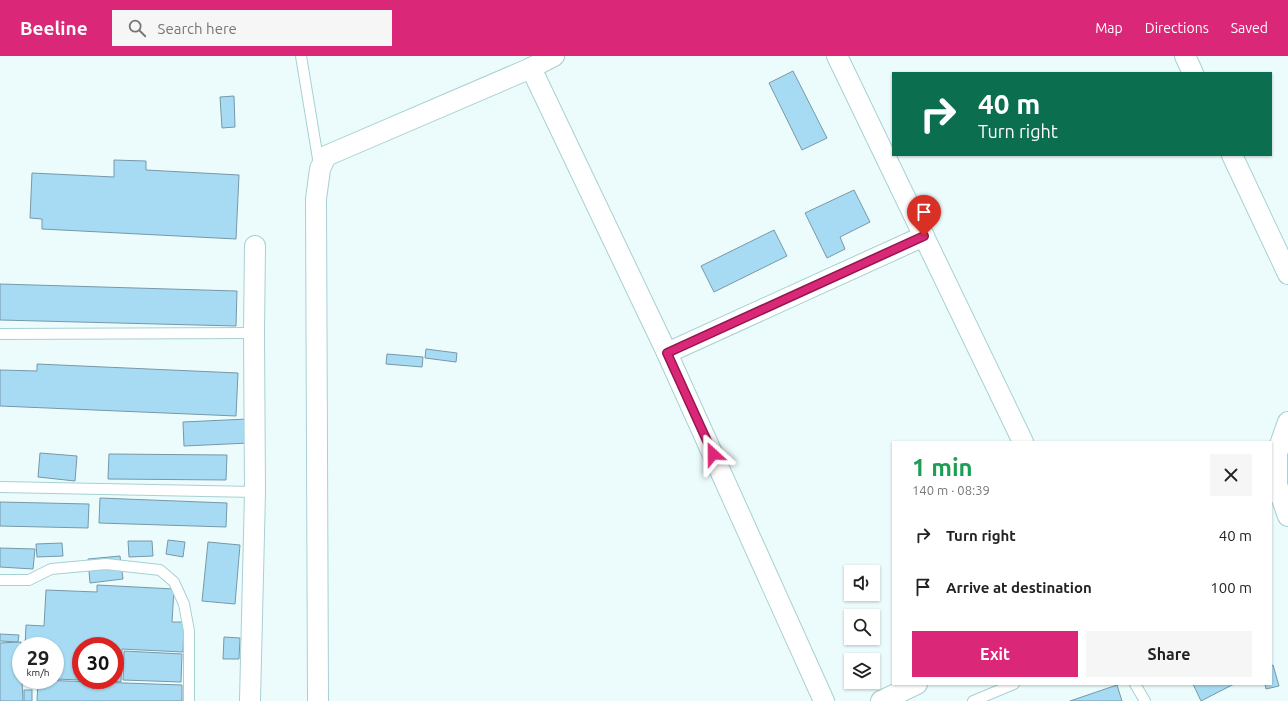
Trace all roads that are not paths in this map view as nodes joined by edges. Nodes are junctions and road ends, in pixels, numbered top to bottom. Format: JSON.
{"nodes":[{"id":1,"x":301,"y":56,"type":"edge"},
{"id":2,"x":554,"y":56,"type":"edge"},
{"id":3,"x":837,"y":56,"type":"edge"},
{"id":4,"x":1185,"y":56,"type":"edge"},
{"id":5,"x":531,"y":68,"type":"junction"},
{"id":6,"x":1193,"y":72,"type":"edge"},
{"id":7,"x":1232,"y":156,"type":"edge"},
{"id":8,"x":320,"y":169,"type":"junction"},
{"id":9,"x":924,"y":236,"type":"junction"},
{"id":10,"x":255,"y":246,"type":"dead end"},
{"id":11,"x":1288,"y":274,"type":"edge"},
{"id":12,"x":254,"y":333,"type":"junction"},
{"id":13,"x":0,"y":334,"type":"edge"},
{"id":14,"x":667,"y":353,"type":"junction"},
{"id":15,"x":1288,"y":422,"type":"edge"},
{"id":16,"x":1023,"y":441,"type":"edge"},
{"id":17,"x":0,"y":487,"type":"edge"},
{"id":18,"x":255,"y":492,"type":"junction"},
{"id":19,"x":1282,"y":518,"type":"edge"},
{"id":20,"x":0,"y":580,"type":"edge"},
{"id":21,"x":915,"y":685,"type":"edge"},
{"id":22,"x":1012,"y":685,"type":"edge"},
{"id":23,"x":1136,"y":685,"type":"edge"},
{"id":24,"x":189,"y":701,"type":"edge"},
{"id":25,"x":250,"y":701,"type":"edge"},
{"id":26,"x":318,"y":701,"type":"edge"},
{"id":27,"x":824,"y":701,"type":"edge"},
{"id":28,"x":881,"y":701,"type":"edge"},
{"id":29,"x":973,"y":701,"type":"edge"},
{"id":30,"x":1145,"y":701,"type":"edge"}],
"edges":[{"from":1,"to":8,"type":"lane"},
{"from":2,"to":5,"type":"street"},
{"from":3,"to":9,"type":"street"},
{"from":4,"to":6,"type":"street"},
{"from":5,"to":8,"type":"street"},
{"from":5,"to":14,"type":"street"},
{"from":7,"to":11,"type":"street"},
{"from":8,"to":26,"type":"street"},
{"from":9,"to":14,"type":"street"},
{"from":9,"to":16,"type":"street"},
{"from":10,"to":12,"type":"street"},
{"from":12,"to":13,"type":"lane"},
{"from":12,"to":18,"type":"street"},
{"from":14,"to":27,"type":"street"},
{"from":15,"to":19,"type":"street"},
{"from":17,"to":18,"type":"lane"},
{"from":18,"to":25,"type":"street"},
{"from":20,"to":24,"type":"lane"},
{"from":21,"to":28,"type":"street"},
{"from":22,"to":29,"type":"lane"},
{"from":23,"to":30,"type":"lane"}]}
